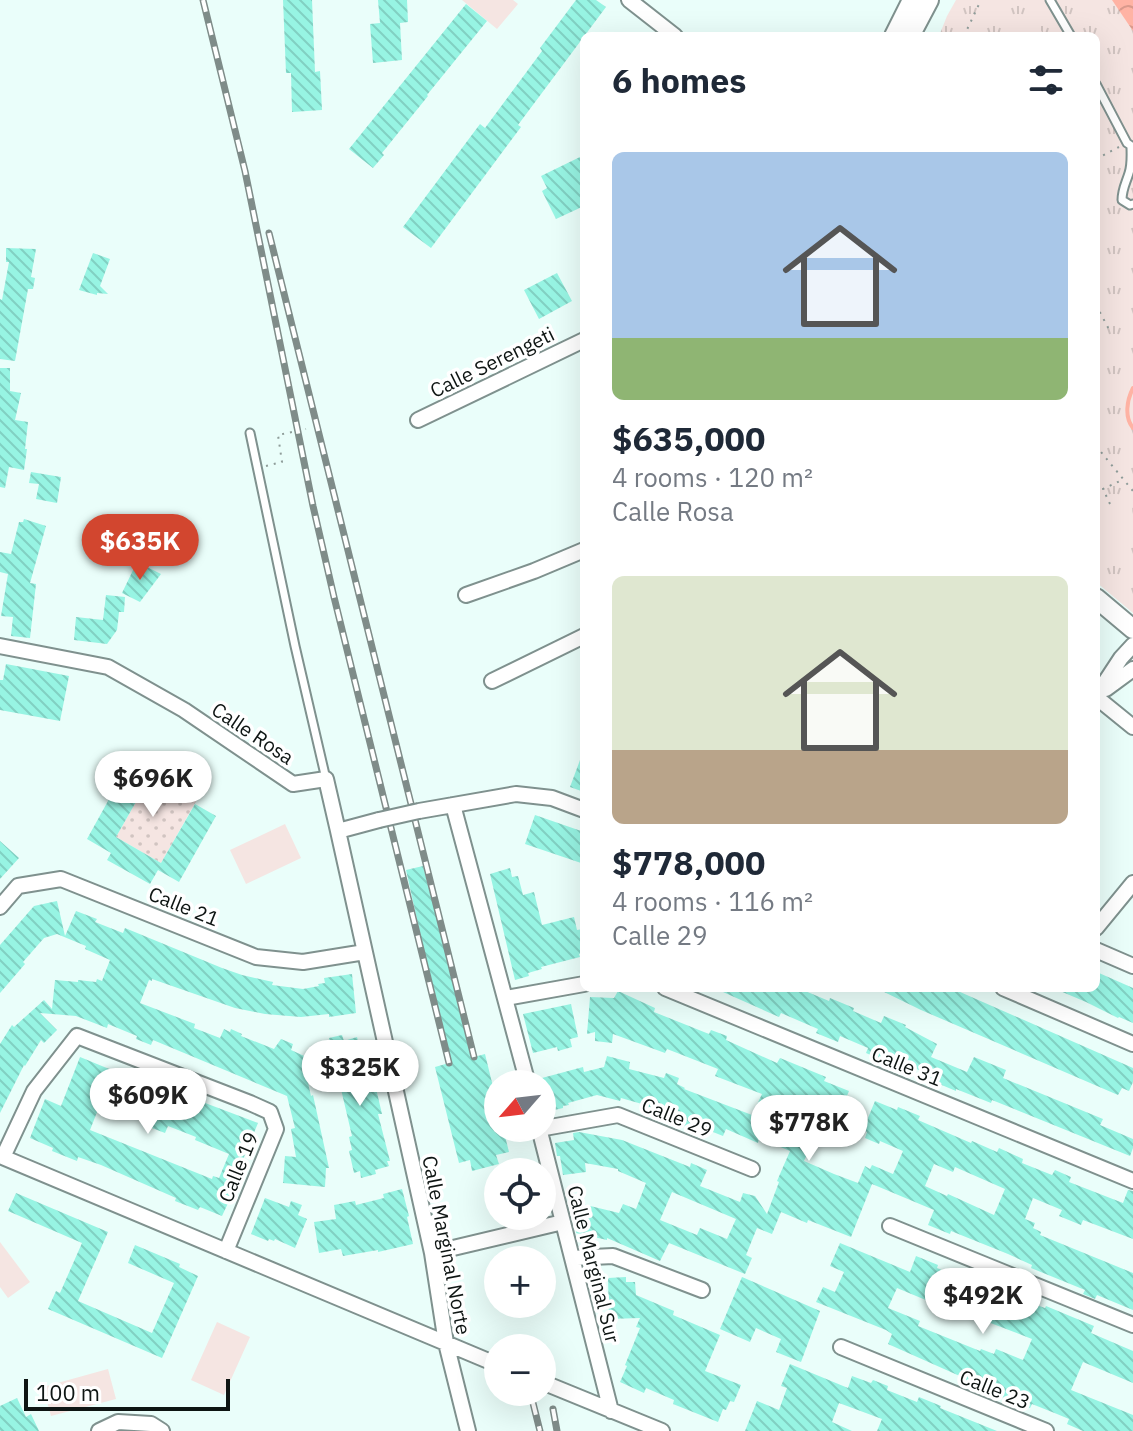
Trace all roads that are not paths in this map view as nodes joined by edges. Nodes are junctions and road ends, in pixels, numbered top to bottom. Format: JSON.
{"nodes":[{"id":1,"x":629,"y":0,"type":"edge"},
{"id":2,"x":912,"y":0,"type":"edge"},
{"id":3,"x":929,"y":0,"type":"edge"},
{"id":4,"x":1050,"y":0,"type":"edge"},
{"id":5,"x":670,"y":32,"type":"edge"},
{"id":6,"x":896,"y":32,"type":"edge"},
{"id":7,"x":912,"y":32,"type":"edge"},
{"id":8,"x":1069,"y":32,"type":"edge"},
{"id":9,"x":1100,"y":91,"type":"edge"},
{"id":10,"x":1130,"y":145,"type":"edge"},
{"id":11,"x":1133,"y":204,"type":"edge"},
{"id":12,"x":580,"y":342,"type":"edge"},
{"id":13,"x":418,"y":420,"type":"dead end"},
{"id":14,"x":250,"y":433,"type":"dead end"},
{"id":15,"x":580,"y":552,"type":"edge"},
{"id":16,"x":466,"y":595,"type":"dead end"},
{"id":17,"x":1100,"y":601,"type":"edge"},
{"id":18,"x":1133,"y":629,"type":"edge"},
{"id":19,"x":580,"y":638,"type":"edge"},
{"id":20,"x":1133,"y":645,"type":"edge"},
{"id":21,"x":0,"y":646,"type":"edge"},
{"id":22,"x":1133,"y":669,"type":"edge"},
{"id":23,"x":492,"y":681,"type":"dead end"},
{"id":24,"x":1100,"y":691,"type":"edge"},
{"id":25,"x":1100,"y":694,"type":"edge"},
{"id":26,"x":1100,"y":700,"type":"edge"},
{"id":27,"x":1133,"y":727,"type":"edge"},
{"id":28,"x":326,"y":779,"type":"junction"},
{"id":29,"x":453,"y":805,"type":"junction"},
{"id":30,"x":580,"y":808,"type":"edge"},
{"id":31,"x":338,"y":831,"type":"junction"},
{"id":32,"x":1133,"y":883,"type":"edge"},
{"id":33,"x":0,"y":907,"type":"edge"},
{"id":34,"x":1100,"y":923,"type":"edge"},
{"id":35,"x":365,"y":952,"type":"junction"},
{"id":36,"x":1100,"y":952,"type":"edge"},
{"id":37,"x":1133,"y":966,"type":"edge"},
{"id":38,"x":580,"y":985,"type":"edge"},
{"id":39,"x":675,"y":992,"type":"edge"},
{"id":40,"x":1012,"y":992,"type":"edge"},
{"id":41,"x":506,"y":998,"type":"junction"},
{"id":42,"x":1133,"y":1044,"type":"edge"},
{"id":43,"x":524,"y":1070,"type":"edge"},
{"id":44,"x":556,"y":1125,"type":"edge"},
{"id":45,"x":543,"y":1142,"type":"edge"},
{"id":46,"x":2,"y":1156,"type":"edge"},
{"id":47,"x":752,"y":1169,"type":"dead end"},
{"id":48,"x":1133,"y":1181,"type":"edge"},
{"id":49,"x":563,"y":1222,"type":"junction"},
{"id":50,"x":890,"y":1226,"type":"dead end"},
{"id":51,"x":226,"y":1251,"type":"junction"},
{"id":52,"x":432,"y":1253,"type":"junction"},
{"id":53,"x":572,"y":1258,"type":"junction"},
{"id":54,"x":702,"y":1290,"type":"dead end"},
{"id":55,"x":1133,"y":1325,"type":"edge"},
{"id":56,"x":446,"y":1343,"type":"junction"},
{"id":57,"x":841,"y":1347,"type":"dead end"},
{"id":58,"x":484,"y":1359,"type":"edge"},
{"id":59,"x":556,"y":1388,"type":"edge"},
{"id":60,"x":611,"y":1411,"type":"junction"},
{"id":61,"x":99,"y":1431,"type":"edge"},
{"id":62,"x":162,"y":1431,"type":"edge"},
{"id":63,"x":468,"y":1431,"type":"edge"},
{"id":64,"x":662,"y":1431,"type":"edge"},
{"id":65,"x":1046,"y":1431,"type":"edge"}],
"edges":[{"from":1,"to":5,"type":"street"},
{"from":2,"to":6,"type":"street"},
{"from":3,"to":7,"type":"street"},
{"from":4,"to":8,"type":"lane"},
{"from":9,"to":10,"type":"lane"},
{"from":10,"to":11,"type":"lane"},
{"from":12,"to":13,"type":"street","name":"Calle Serengeti"},
{"from":14,"to":28,"type":"lane"},
{"from":15,"to":16,"type":"street"},
{"from":17,"to":18,"type":"street"},
{"from":19,"to":23,"type":"street"},
{"from":20,"to":24,"type":"street"},
{"from":21,"to":28,"type":"street","name":"Calle Rosa"},
{"from":22,"to":25,"type":"street"},
{"from":26,"to":27,"type":"street"},
{"from":28,"to":31,"type":"street"},
{"from":29,"to":30,"type":"street"},
{"from":29,"to":31,"type":"street","bridge":true},
{"from":29,"to":41,"type":"street"},
{"from":31,"to":35,"type":"street","name":"Calle Marginal Norte"},
{"from":32,"to":34,"type":"street"},
{"from":33,"to":35,"type":"street","name":"Calle 21"},
{"from":35,"to":52,"type":"street","name":"Calle Marginal Norte"},
{"from":36,"to":37,"type":"street"},
{"from":38,"to":41,"type":"street"},
{"from":39,"to":48,"type":"street","name":"Calle 31"},
{"from":40,"to":42,"type":"street"},
{"from":41,"to":43,"type":"street"},
{"from":44,"to":47,"type":"street","name":"Calle 29"},
{"from":45,"to":49,"type":"street","name":"Calle Marginal Sur"},
{"from":46,"to":51,"type":"street"},
{"from":46,"to":51,"type":"street","name":"Calle 19"},
{"from":49,"to":52,"type":"street"},
{"from":49,"to":53,"type":"street","name":"Calle Marginal Sur"},
{"from":50,"to":55,"type":"street"},
{"from":51,"to":56,"type":"street"},
{"from":52,"to":56,"type":"street","name":"Calle Marginal Norte"},
{"from":53,"to":54,"type":"street"},
{"from":53,"to":60,"type":"street","name":"Calle Marginal Sur"},
{"from":56,"to":58,"type":"street"},
{"from":56,"to":63,"type":"street","name":"Calle Marginal Norte"},
{"from":57,"to":65,"type":"street","name":"Calle 23"},
{"from":59,"to":60,"type":"street"},
{"from":60,"to":64,"type":"street"},
{"from":61,"to":62,"type":"street"}]}
